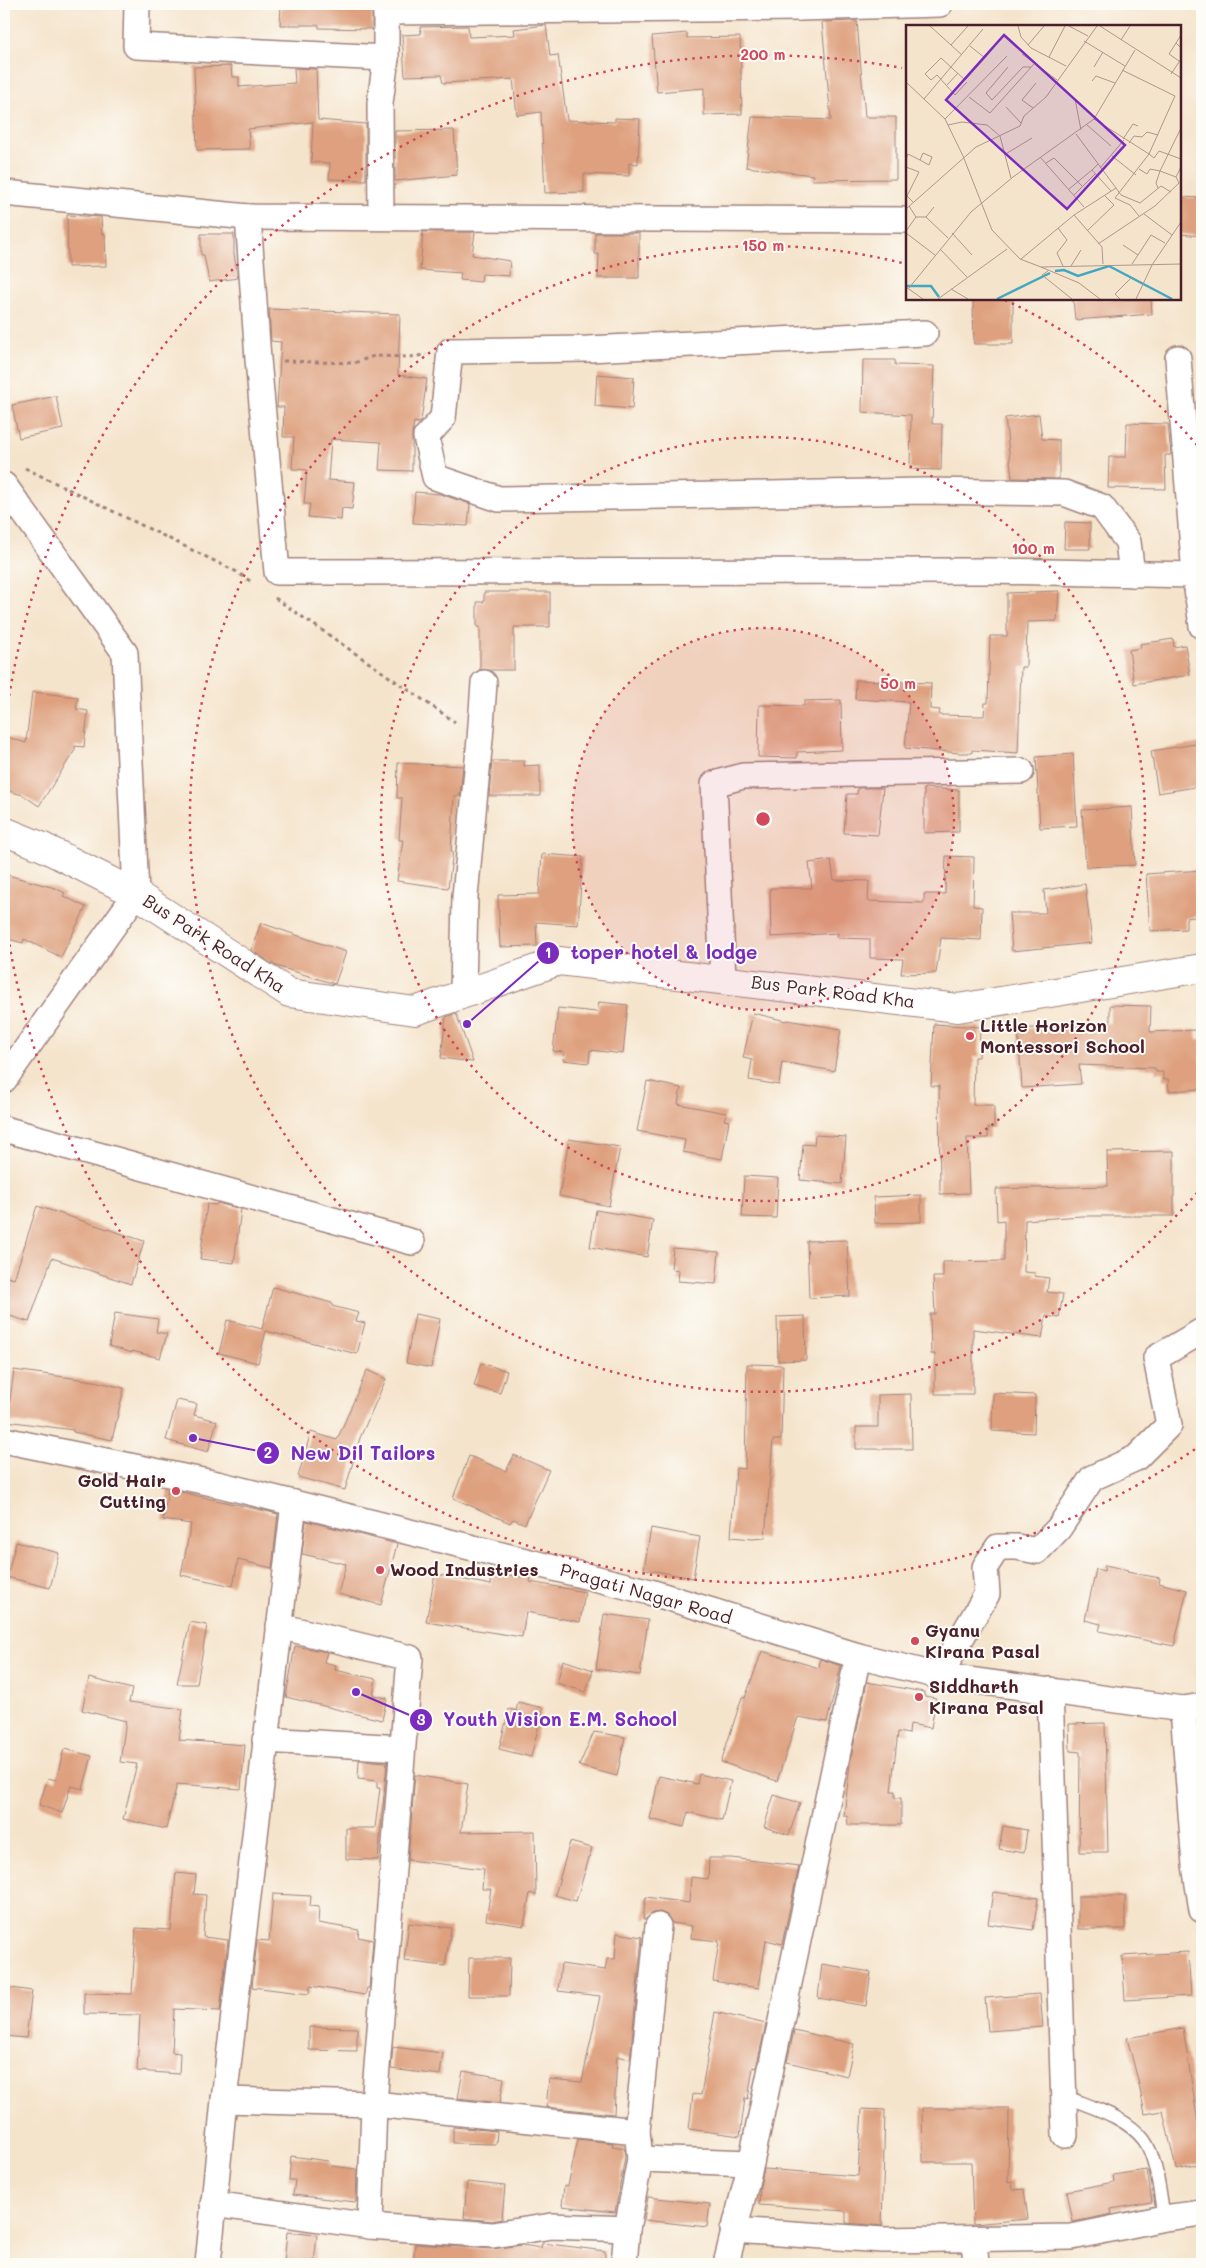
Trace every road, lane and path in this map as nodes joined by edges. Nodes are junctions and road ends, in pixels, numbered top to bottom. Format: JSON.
{"nodes":[{"id":1,"x":137,"y":4,"type":"edge"},
{"id":2,"x":940,"y":4,"type":"edge"},
{"id":3,"x":799,"y":6,"type":"edge"},
{"id":4,"x":386,"y":8,"type":"edge"},
{"id":5,"x":386,"y":58,"type":"junction"},
{"id":6,"x":4,"y":193,"type":"edge"},
{"id":7,"x":248,"y":217,"type":"junction"},
{"id":8,"x":381,"y":217,"type":"junction"},
{"id":9,"x":906,"y":220,"type":"edge"},
{"id":10,"x":925,"y":333,"type":"dead end"},
{"id":11,"x":450,"y":351,"type":"junction"},
{"id":12,"x":1178,"y":358,"type":"dead end"},
{"id":13,"x":258,"y":359,"type":"junction"},
{"id":14,"x":21,"y":466,"type":"dead end"},
{"id":15,"x":4,"y":484,"type":"edge"},
{"id":16,"x":1132,"y":574,"type":"junction"},
{"id":17,"x":1196,"y":575,"type":"junction"},
{"id":18,"x":260,"y":588,"type":"dead end"},
{"id":19,"x":268,"y":593,"type":"dead end"},
{"id":20,"x":1202,"y":626,"type":"edge"},
{"id":21,"x":484,"y":683,"type":"dead end"},
{"id":22,"x":480,"y":739,"type":"junction"},
{"id":23,"x":1021,"y":771,"type":"dead end"},
{"id":24,"x":4,"y":831,"type":"edge"},
{"id":25,"x":136,"y":894,"type":"junction"},
{"id":26,"x":1202,"y":968,"type":"edge"},
{"id":27,"x":723,"y":979,"type":"junction"},
{"id":28,"x":463,"y":994,"type":"junction"},
{"id":29,"x":4,"y":1080,"type":"edge"},
{"id":30,"x":4,"y":1129,"type":"edge"},
{"id":31,"x":412,"y":1242,"type":"dead end"},
{"id":32,"x":1202,"y":1330,"type":"edge"},
{"id":33,"x":4,"y":1440,"type":"edge"},
{"id":34,"x":294,"y":1503,"type":"junction"},
{"id":35,"x":279,"y":1626,"type":"junction"},
{"id":36,"x":858,"y":1656,"type":"junction"},
{"id":37,"x":939,"y":1676,"type":"junction"},
{"id":38,"x":1050,"y":1690,"type":"junction"},
{"id":39,"x":1193,"y":1707,"type":"edge"},
{"id":40,"x":265,"y":1740,"type":"junction"},
{"id":41,"x":402,"y":1748,"type":"junction"},
{"id":42,"x":1202,"y":1910,"type":"edge"},
{"id":43,"x":658,"y":1926,"type":"dead end"},
{"id":44,"x":1064,"y":2096,"type":"junction"},
{"id":45,"x":224,"y":2100,"type":"junction"},
{"id":46,"x":374,"y":2104,"type":"junction"},
{"id":47,"x":637,"y":2130,"type":"junction"},
{"id":48,"x":1065,"y":2136,"type":"dead end"},
{"id":49,"x":640,"y":2159,"type":"junction"},
{"id":50,"x":751,"y":2163,"type":"junction"},
{"id":51,"x":213,"y":2204,"type":"junction"},
{"id":52,"x":1202,"y":2212,"type":"edge"},
{"id":53,"x":1164,"y":2218,"type":"junction"},
{"id":54,"x":370,"y":2226,"type":"junction"},
{"id":55,"x":627,"y":2229,"type":"junction"},
{"id":56,"x":733,"y":2230,"type":"junction"},
{"id":57,"x":974,"y":2239,"type":"junction"},
{"id":58,"x":208,"y":2264,"type":"edge"},
{"id":59,"x":624,"y":2264,"type":"edge"},
{"id":60,"x":726,"y":2264,"type":"edge"},
{"id":61,"x":976,"y":2264,"type":"edge"}],
"edges":[{"from":1,"to":5,"type":"street"},
{"from":2,"to":3,"type":"street"},
{"from":3,"to":4,"type":"street"},
{"from":4,"to":5,"type":"street"},
{"from":5,"to":8,"type":"street"},
{"from":6,"to":7,"type":"street"},
{"from":7,"to":8,"type":"street"},
{"from":7,"to":13,"type":"street"},
{"from":8,"to":9,"type":"street"},
{"from":10,"to":11,"type":"street"},
{"from":11,"to":13,"type":"path"},
{"from":11,"to":16,"type":"street"},
{"from":12,"to":17,"type":"street"},
{"from":13,"to":16,"type":"street"},
{"from":14,"to":18,"type":"path"},
{"from":15,"to":25,"type":"street"},
{"from":16,"to":17,"type":"street"},
{"from":17,"to":20,"type":"street"},
{"from":19,"to":22,"type":"path"},
{"from":21,"to":22,"type":"street"},
{"from":22,"to":28,"type":"street"},
{"from":23,"to":27,"type":"street"},
{"from":24,"to":25,"type":"street","name":"Bus Park Road Kha"},
{"from":25,"to":28,"type":"street","name":"Bus Park Road Kha"},
{"from":25,"to":29,"type":"street"},
{"from":26,"to":27,"type":"street","name":"Bus Park Road Kha"},
{"from":27,"to":28,"type":"street","name":"Bus Park Road Kha"},
{"from":30,"to":31,"type":"street"},
{"from":32,"to":37,"type":"street"},
{"from":33,"to":34,"type":"street","name":"Pragati Nagar Road"},
{"from":34,"to":35,"type":"street"},
{"from":34,"to":36,"type":"street","name":"Pragati Nagar Road"},
{"from":35,"to":40,"type":"street"},
{"from":35,"to":41,"type":"street"},
{"from":36,"to":37,"type":"street","name":"Pragati Nagar Road"},
{"from":36,"to":50,"type":"street"},
{"from":37,"to":38,"type":"street","name":"Pragati Nagar Road"},
{"from":38,"to":39,"type":"street","name":"Pragati Nagar Road"},
{"from":38,"to":44,"type":"street"},
{"from":39,"to":42,"type":"street"},
{"from":40,"to":41,"type":"street"},
{"from":40,"to":45,"type":"street"},
{"from":41,"to":46,"type":"street"},
{"from":43,"to":47,"type":"street"},
{"from":44,"to":48,"type":"street"},
{"from":44,"to":53,"type":"lane"},
{"from":45,"to":46,"type":"street"},
{"from":45,"to":51,"type":"street"},
{"from":46,"to":47,"type":"street"},
{"from":46,"to":54,"type":"street"},
{"from":47,"to":49,"type":"street"},
{"from":49,"to":50,"type":"street"},
{"from":49,"to":55,"type":"street"},
{"from":50,"to":56,"type":"street"},
{"from":51,"to":54,"type":"street"},
{"from":51,"to":58,"type":"street"},
{"from":52,"to":53,"type":"street"},
{"from":53,"to":57,"type":"street"},
{"from":54,"to":55,"type":"street"},
{"from":55,"to":59,"type":"street"},
{"from":56,"to":57,"type":"street"},
{"from":56,"to":60,"type":"street"},
{"from":57,"to":61,"type":"street"}]}
